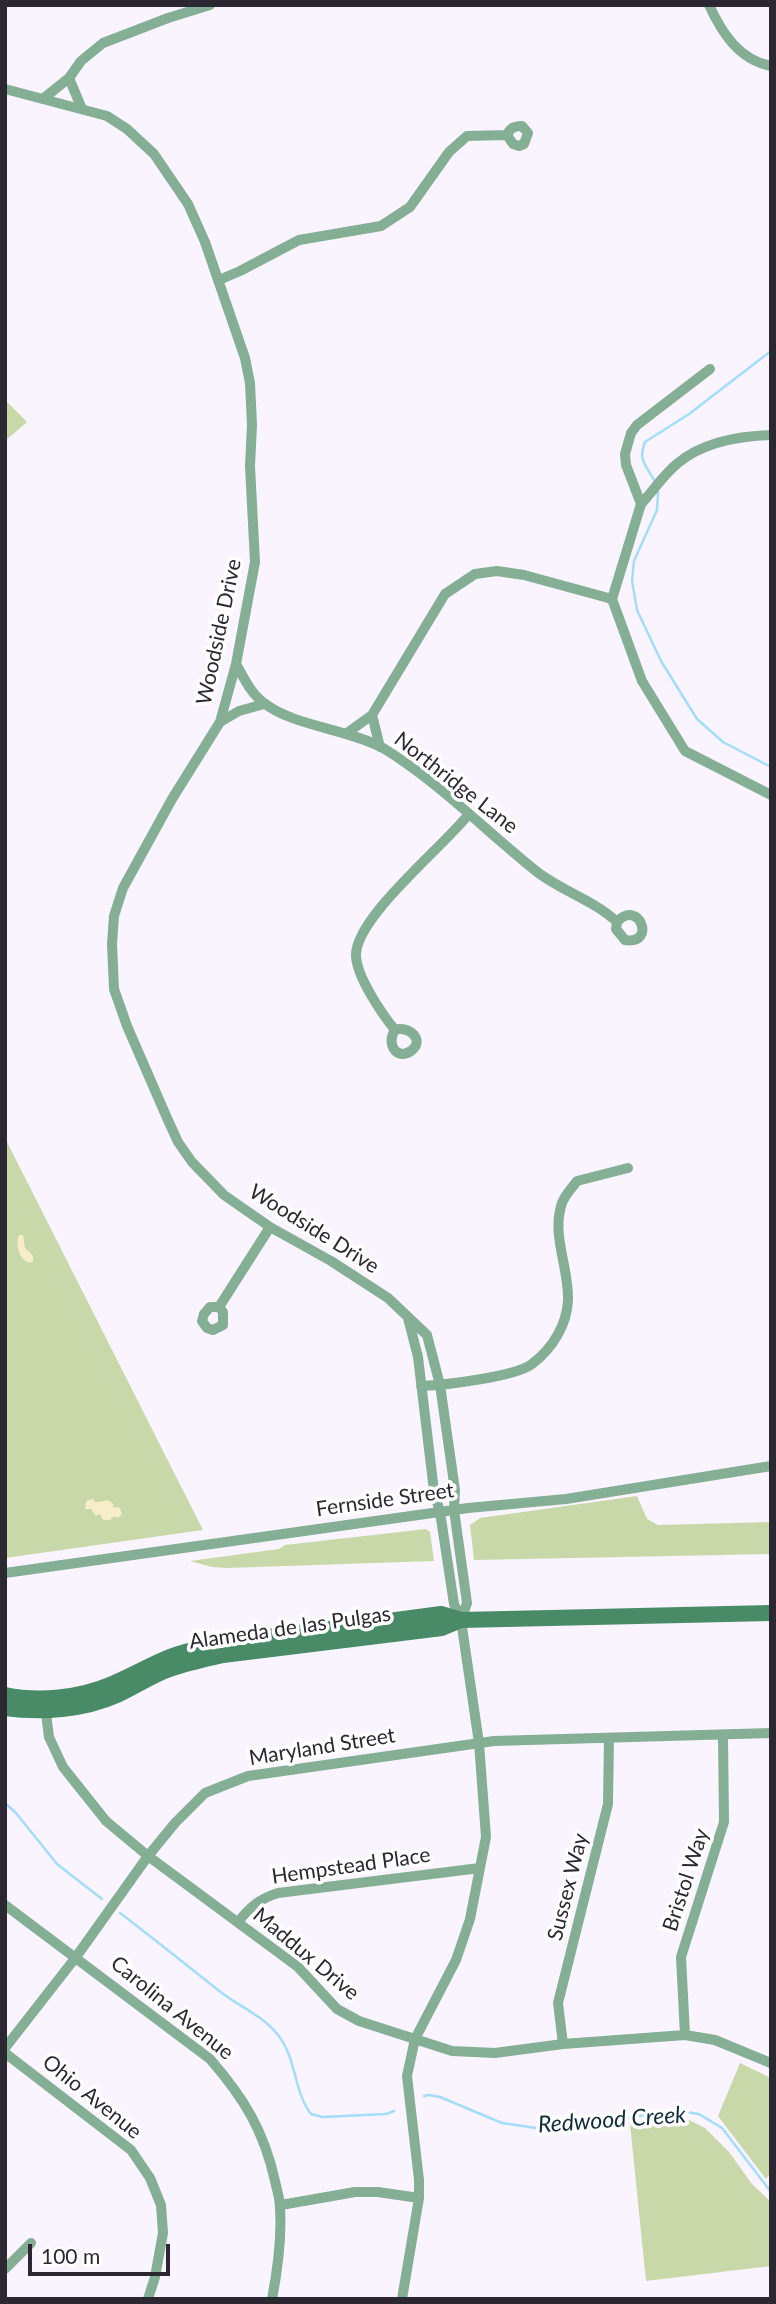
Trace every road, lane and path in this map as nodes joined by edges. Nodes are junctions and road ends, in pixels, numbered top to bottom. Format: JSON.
{"nodes":[{"id":1,"x":210,"y":5,"type":"edge"},
{"id":2,"x":709,"y":5,"type":"edge"},
{"id":3,"x":771,"y":66,"type":"edge"},
{"id":4,"x":69,"y":78,"type":"junction"},
{"id":5,"x":5,"y":89,"type":"edge"},
{"id":6,"x":44,"y":98,"type":"junction"},
{"id":7,"x":82,"y":109,"type":"junction"},
{"id":8,"x":507,"y":135,"type":"dead end"},
{"id":9,"x":219,"y":280,"type":"junction"},
{"id":10,"x":710,"y":369,"type":"dead end"},
{"id":11,"x":771,"y":435,"type":"edge"},
{"id":12,"x":641,"y":504,"type":"junction"},
{"id":13,"x":611,"y":599,"type":"junction"},
{"id":14,"x":236,"y":664,"type":"junction"},
{"id":15,"x":264,"y":704,"type":"junction"},
{"id":16,"x":372,"y":715,"type":"junction"},
{"id":17,"x":220,"y":722,"type":"junction"},
{"id":18,"x":347,"y":733,"type":"junction"},
{"id":19,"x":380,"y":747,"type":"junction"},
{"id":20,"x":771,"y":794,"type":"edge"},
{"id":21,"x":468,"y":815,"type":"junction"},
{"id":22,"x":617,"y":922,"type":"dead end"},
{"id":23,"x":395,"y":1030,"type":"dead end"},
{"id":24,"x":628,"y":1168,"type":"dead end"},
{"id":25,"x":270,"y":1227,"type":"junction"},
{"id":26,"x":219,"y":1307,"type":"dead end"},
{"id":27,"x":407,"y":1315,"type":"junction"},
{"id":28,"x":440,"y":1385,"type":"junction"},
{"id":29,"x":421,"y":1386,"type":"junction"},
{"id":30,"x":771,"y":1466,"type":"edge"},
{"id":31,"x":454,"y":1510,"type":"junction"},
{"id":32,"x":440,"y":1513,"type":"junction"},
{"id":33,"x":5,"y":1573,"type":"edge"},
{"id":34,"x":771,"y":1613,"type":"edge"},
{"id":35,"x":461,"y":1620,"type":"junction"},
{"id":36,"x":5,"y":1695,"type":"edge"},
{"id":37,"x":44,"y":1704,"type":"junction"},
{"id":38,"x":5,"y":1708,"type":"edge"},
{"id":39,"x":771,"y":1733,"type":"edge"},
{"id":40,"x":723,"y":1735,"type":"junction"},
{"id":41,"x":609,"y":1738,"type":"junction"},
{"id":42,"x":479,"y":1743,"type":"junction"},
{"id":43,"x":148,"y":1856,"type":"junction"},
{"id":44,"x":480,"y":1868,"type":"junction"},
{"id":45,"x":5,"y":1905,"type":"edge"},
{"id":46,"x":238,"y":1922,"type":"junction"},
{"id":47,"x":76,"y":1957,"type":"junction"},
{"id":48,"x":685,"y":2035,"type":"junction"},
{"id":49,"x":415,"y":2039,"type":"junction"},
{"id":50,"x":563,"y":2044,"type":"junction"},
{"id":51,"x":5,"y":2048,"type":"edge"},
{"id":52,"x":5,"y":2053,"type":"edge"},
{"id":53,"x":771,"y":2063,"type":"edge"},
{"id":54,"x":419,"y":2197,"type":"junction"},
{"id":55,"x":281,"y":2205,"type":"junction"},
{"id":56,"x":31,"y":2244,"type":"dead end"},
{"id":57,"x":5,"y":2269,"type":"edge"},
{"id":58,"x":148,"y":2299,"type":"edge"},
{"id":59,"x":272,"y":2299,"type":"edge"},
{"id":60,"x":402,"y":2299,"type":"edge"}],
"edges":[{"from":1,"to":4,"type":"street"},
{"from":2,"to":3,"type":"street"},
{"from":4,"to":6,"type":"street"},
{"from":4,"to":7,"type":"street"},
{"from":5,"to":6,"type":"street","name":"Woodside Drive"},
{"from":6,"to":7,"type":"street","name":"Woodside Drive"},
{"from":7,"to":9,"type":"street","name":"Woodside Drive"},
{"from":8,"to":9,"type":"street"},
{"from":9,"to":14,"type":"street","name":"Woodside Drive"},
{"from":10,"to":12,"type":"street"},
{"from":11,"to":12,"type":"street"},
{"from":12,"to":13,"type":"street"},
{"from":13,"to":16,"type":"street"},
{"from":13,"to":20,"type":"street"},
{"from":14,"to":15,"type":"street","name":"Northridge Lane"},
{"from":14,"to":17,"type":"street","name":"Woodside Drive"},
{"from":15,"to":17,"type":"street"},
{"from":15,"to":18,"type":"street","name":"Northridge Lane"},
{"from":16,"to":18,"type":"street"},
{"from":16,"to":19,"type":"street"},
{"from":17,"to":25,"type":"street","name":"Woodside Drive"},
{"from":18,"to":19,"type":"street","name":"Northridge Lane"},
{"from":19,"to":21,"type":"street","name":"Northridge Lane"},
{"from":21,"to":22,"type":"street","name":"Northridge Lane"},
{"from":21,"to":23,"type":"street"},
{"from":24,"to":28,"type":"street"},
{"from":25,"to":26,"type":"street"},
{"from":25,"to":27,"type":"street","name":"Woodside Drive"},
{"from":27,"to":28,"type":"street","name":"Woodside Drive"},
{"from":27,"to":29,"type":"street"},
{"from":28,"to":29,"type":"street"},
{"from":28,"to":31,"type":"street","name":"Woodside Drive"},
{"from":29,"to":32,"type":"street"},
{"from":30,"to":31,"type":"street","name":"Fernside Street"},
{"from":31,"to":32,"type":"street","name":"Fernside Street"},
{"from":31,"to":35,"type":"street","name":"Woodside Drive"},
{"from":32,"to":33,"type":"street","name":"Fernside Street"},
{"from":32,"to":35,"type":"street"},
{"from":34,"to":35,"type":"main road","name":"Alameda de las Pulgas"},
{"from":35,"to":37,"type":"main road","name":"Alameda de las Pulgas"},
{"from":35,"to":42,"type":"street"},
{"from":36,"to":37,"type":"main road","name":"Alameda de las Pulgas"},
{"from":37,"to":38,"type":"main road","name":"Alameda de las Pulgas"},
{"from":37,"to":43,"type":"street","name":"Maddux Drive"},
{"from":39,"to":40,"type":"street","name":"Maryland Street"},
{"from":40,"to":41,"type":"street","name":"Maryland Street"},
{"from":40,"to":48,"type":"street","name":"Bristol Way"},
{"from":41,"to":42,"type":"street","name":"Maryland Street"},
{"from":41,"to":50,"type":"street","name":"Sussex Way"},
{"from":42,"to":43,"type":"street","name":"Maryland Street"},
{"from":42,"to":44,"type":"street"},
{"from":43,"to":46,"type":"street","name":"Maddux Drive"},
{"from":43,"to":47,"type":"street","name":"Maryland Street"},
{"from":44,"to":46,"type":"street","name":"Hempstead Place"},
{"from":44,"to":49,"type":"street"},
{"from":45,"to":47,"type":"street","name":"Carolina Avenue"},
{"from":46,"to":49,"type":"street","name":"Maddux Drive"},
{"from":47,"to":51,"type":"street","name":"Maryland Street"},
{"from":47,"to":55,"type":"street","name":"Carolina Avenue"},
{"from":48,"to":50,"type":"street","name":"Maddux Drive"},
{"from":48,"to":53,"type":"street","name":"Maddux Drive"},
{"from":49,"to":50,"type":"street","name":"Maddux Drive"},
{"from":49,"to":54,"type":"street"},
{"from":52,"to":58,"type":"street","name":"Ohio Avenue"},
{"from":54,"to":55,"type":"street"},
{"from":54,"to":60,"type":"street"},
{"from":55,"to":59,"type":"street","name":"Carolina Avenue"},
{"from":56,"to":57,"type":"street"}]}
